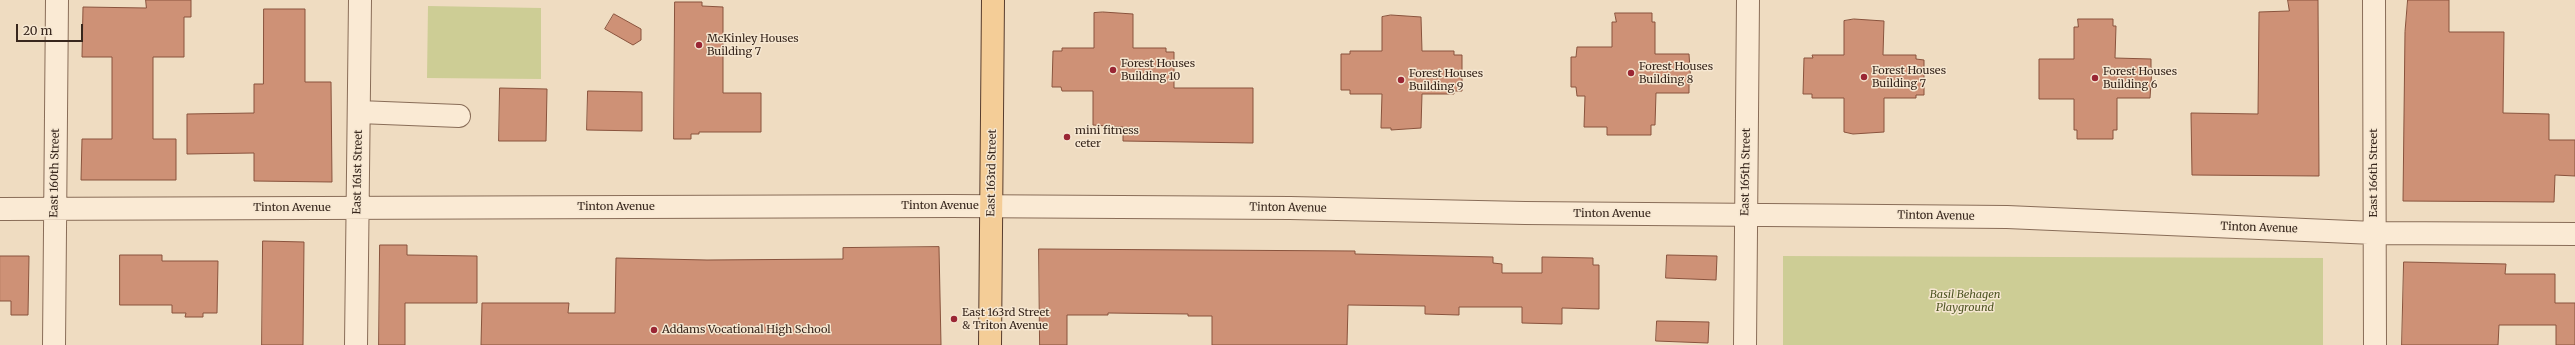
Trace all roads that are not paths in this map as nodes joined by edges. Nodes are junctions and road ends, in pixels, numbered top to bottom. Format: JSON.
{"nodes":[{"id":1,"x":57,"y":0,"type":"edge"},
{"id":2,"x":360,"y":0,"type":"edge"},
{"id":3,"x":993,"y":0,"type":"edge"},
{"id":4,"x":1748,"y":0,"type":"edge"},
{"id":5,"x":2374,"y":0,"type":"edge"},
{"id":6,"x":359,"y":112,"type":"junction"},
{"id":7,"x":458,"y":116,"type":"dead end"},
{"id":8,"x":992,"y":206,"type":"junction"},
{"id":9,"x":358,"y":208,"type":"junction"},
{"id":10,"x":0,"y":209,"type":"edge"},
{"id":11,"x":55,"y":209,"type":"junction"},
{"id":12,"x":1746,"y":214,"type":"junction"},
{"id":13,"x":2374,"y":233,"type":"junction"},
{"id":14,"x":2575,"y":234,"type":"edge"},
{"id":15,"x":54,"y":345,"type":"edge"},
{"id":16,"x":356,"y":345,"type":"edge"},
{"id":17,"x":990,"y":345,"type":"edge"},
{"id":18,"x":1745,"y":345,"type":"edge"},
{"id":19,"x":2375,"y":345,"type":"edge"}],
"edges":[{"from":1,"to":11,"type":"street","name":"East 160th Street"},
{"from":2,"to":6,"type":"street","name":"East 161st Street"},
{"from":3,"to":8,"type":"main road","name":"East 163rd Street"},
{"from":4,"to":12,"type":"street","name":"East 165th Street"},
{"from":5,"to":13,"type":"street","name":"East 166th Street"},
{"from":6,"to":7,"type":"street"},
{"from":6,"to":9,"type":"street","name":"East 161st Street"},
{"from":8,"to":9,"type":"street","name":"Tinton Avenue"},
{"from":8,"to":12,"type":"street","name":"Tinton Avenue"},
{"from":8,"to":17,"type":"main road","name":"East 163rd Street"},
{"from":9,"to":11,"type":"street","name":"Tinton Avenue"},
{"from":9,"to":16,"type":"street","name":"East 161st Street"},
{"from":10,"to":11,"type":"street","name":"Tinton Avenue"},
{"from":11,"to":15,"type":"street","name":"East 160th Street"},
{"from":12,"to":13,"type":"street","name":"Tinton Avenue"},
{"from":12,"to":18,"type":"street","name":"East 165th Street"},
{"from":13,"to":14,"type":"street","name":"Tinton Avenue"},
{"from":13,"to":19,"type":"street","name":"East 166th Street"}]}
